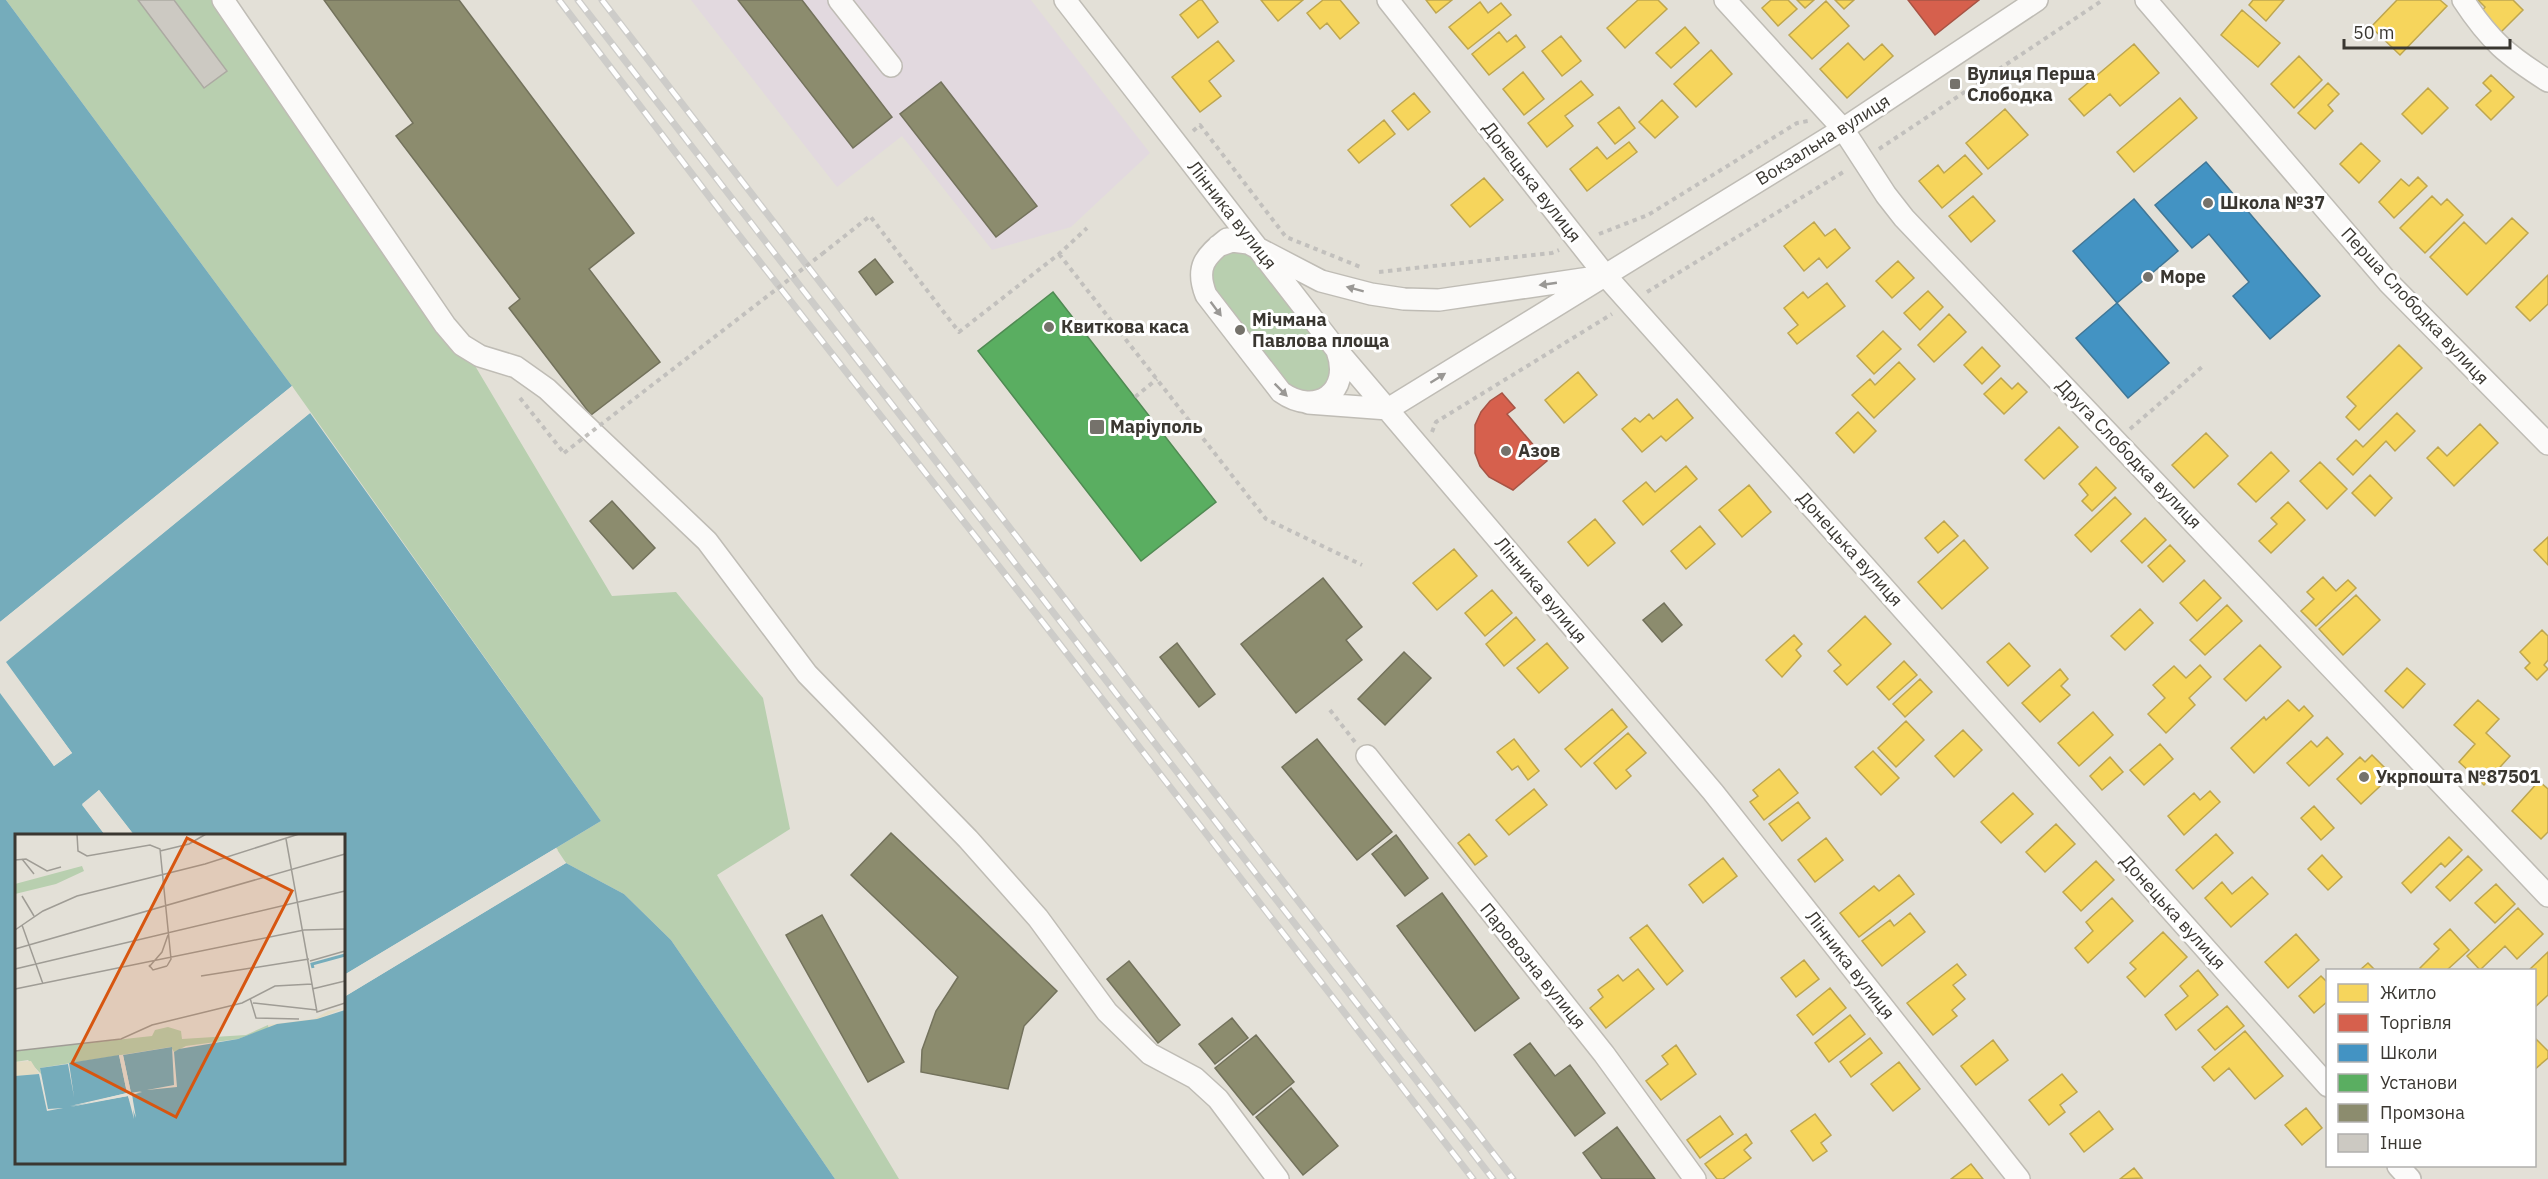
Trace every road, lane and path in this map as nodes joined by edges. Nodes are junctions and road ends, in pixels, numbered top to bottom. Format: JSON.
{"nodes":[{"id":1,"x":223,"y":0,"type":"edge"},
{"id":2,"x":839,"y":0,"type":"edge"},
{"id":3,"x":1065,"y":0,"type":"edge"},
{"id":4,"x":1388,"y":0,"type":"edge"},
{"id":5,"x":1725,"y":0,"type":"edge"},
{"id":6,"x":2037,"y":0,"type":"edge"},
{"id":7,"x":2146,"y":0,"type":"edge"},
{"id":8,"x":2463,"y":0,"type":"edge"},
{"id":9,"x":2099,"y":1,"type":"edge"},
{"id":10,"x":891,"y":66,"type":"dead end"},
{"id":11,"x":2548,"y":81,"type":"edge"},
{"id":12,"x":1797,"y":123,"type":"dead end"},
{"id":13,"x":1200,"y":125,"type":"dead end"},
{"id":14,"x":1843,"y":129,"type":"junction"},
{"id":15,"x":1863,"y":159,"type":"junction"},
{"id":16,"x":1648,"y":215,"type":"dead end"},
{"id":17,"x":1242,"y":227,"type":"junction"},
{"id":18,"x":1087,"y":228,"type":"dead end"},
{"id":19,"x":1218,"y":246,"type":"junction"},
{"id":20,"x":1261,"y":252,"type":"junction"},
{"id":21,"x":1552,"y":253,"type":"dead end"},
{"id":22,"x":1059,"y":254,"type":"junction"},
{"id":23,"x":1364,"y":268,"type":"dead end"},
{"id":24,"x":1375,"y":273,"type":"dead end"},
{"id":25,"x":1605,"y":275,"type":"junction"},
{"id":26,"x":1336,"y":349,"type":"junction"},
{"id":27,"x":2202,"y":367,"type":"dead end"},
{"id":28,"x":1157,"y":380,"type":"junction"},
{"id":29,"x":1135,"y":397,"type":"dead end"},
{"id":30,"x":1308,"y":404,"type":"junction"},
{"id":31,"x":528,"y":406,"type":"dead end"},
{"id":32,"x":1388,"y":409,"type":"junction"},
{"id":33,"x":2116,"y":441,"type":"junction"},
{"id":34,"x":2548,"y":444,"type":"edge"},
{"id":35,"x":1362,"y":565,"type":"dead end"},
{"id":36,"x":1329,"y":710,"type":"dead end"},
{"id":37,"x":1366,"y":756,"type":"joint"},
{"id":38,"x":2548,"y":896,"type":"edge"},
{"id":39,"x":2326,"y":1084,"type":"edge"},
{"id":40,"x":2399,"y":1167,"type":"edge"},
{"id":41,"x":1278,"y":1179,"type":"edge"},
{"id":42,"x":1695,"y":1179,"type":"edge"},
{"id":43,"x":2019,"y":1179,"type":"edge"},
{"id":44,"x":2410,"y":1179,"type":"edge"}],
"edges":[{"from":1,"to":41,"type":"street"},
{"from":2,"to":10,"type":"street"},
{"from":3,"to":17,"type":"street","name":"Лінника вулиця"},
{"from":4,"to":25,"type":"street","name":"Донецька вулиця"},
{"from":5,"to":14,"type":"street","name":"Друга Слободка вулиця"},
{"from":6,"to":14,"type":"street","name":"Вокзальна вулиця"},
{"from":7,"to":34,"type":"street","name":"Перша Слободка вулиця"},
{"from":8,"to":11,"type":"street"},
{"from":9,"to":15,"type":"path"},
{"from":12,"to":16,"type":"path"},
{"from":13,"to":23,"type":"path"},
{"from":14,"to":15,"type":"street","name":"Друга Слободка вулиця"},
{"from":14,"to":25,"type":"street","name":"Вокзальна вулиця"},
{"from":15,"to":33,"type":"street","name":"Друга Слободка вулиця"},
{"from":17,"to":19,"type":"street"},
{"from":17,"to":20,"type":"street","name":"Лінника вулиця"},
{"from":18,"to":22,"type":"path"},
{"from":19,"to":20,"type":"street","name":"Вокзальна вулиця"},
{"from":19,"to":30,"type":"street","one_way":true},
{"from":25,"to":20,"type":"street","name":"Вокзальна вулиця","one_way":true},
{"from":20,"to":26,"type":"street","name":"Лінника вулиця"},
{"from":21,"to":24,"type":"path"},
{"from":22,"to":28,"type":"path"},
{"from":22,"to":31,"type":"path","bridge":true},
{"from":32,"to":25,"type":"street","name":"Вокзальна вулиця","one_way":true},
{"from":25,"to":39,"type":"street","name":"Донецька вулиця"},
{"from":26,"to":30,"type":"street"},
{"from":26,"to":32,"type":"street","name":"Лінника вулиця"},
{"from":27,"to":33,"type":"path"},
{"from":28,"to":29,"type":"path"},
{"from":28,"to":35,"type":"path"},
{"from":30,"to":32,"type":"street"},
{"from":32,"to":43,"type":"street","name":"Лінника вулиця"},
{"from":33,"to":38,"type":"street","name":"Друга Слободка вулиця"},
{"from":36,"to":37,"type":"path"},
{"from":37,"to":42,"type":"street","name":"Паровозна вулиця"},
{"from":40,"to":44,"type":"street"}]}
